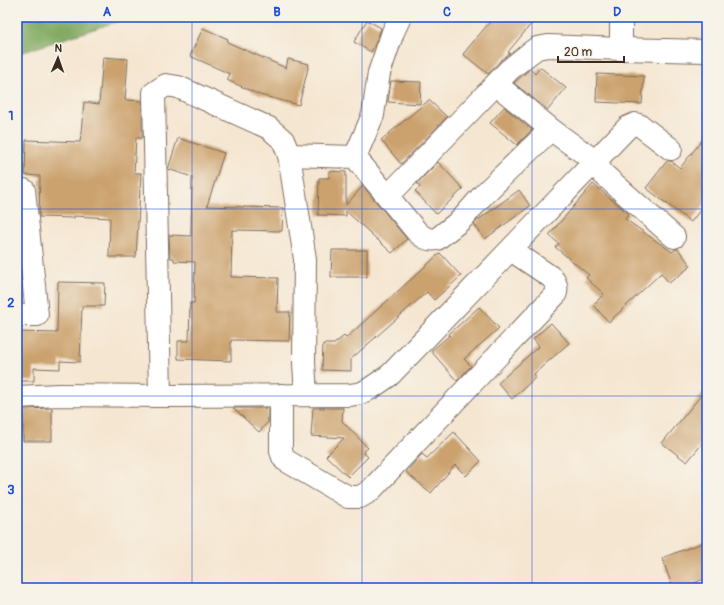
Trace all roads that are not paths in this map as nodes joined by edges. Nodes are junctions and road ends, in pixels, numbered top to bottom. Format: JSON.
{"nodes":[{"id":1,"x":400,"y":17,"type":"edge"},
{"id":2,"x":621,"y":17,"type":"edge"},
{"id":3,"x":621,"y":49,"type":"junction"},
{"id":4,"x":707,"y":51,"type":"edge"},
{"id":5,"x":496,"y":84,"type":"junction"},
{"id":6,"x":553,"y":131,"type":"junction"},
{"id":7,"x":671,"y":149,"type":"dead end"},
{"id":8,"x":289,"y":156,"type":"junction"},
{"id":9,"x":355,"y":157,"type":"junction"},
{"id":10,"x":595,"y":161,"type":"junction"},
{"id":11,"x":17,"y":190,"type":"edge"},
{"id":12,"x":388,"y":196,"type":"junction"},
{"id":13,"x":674,"y":237,"type":"dead end"},
{"id":14,"x":511,"y":250,"type":"junction"},
{"id":15,"x":17,"y":315,"type":"edge"},
{"id":16,"x":306,"y":394,"type":"junction"},
{"id":17,"x":282,"y":395,"type":"junction"},
{"id":18,"x":160,"y":396,"type":"junction"},
{"id":19,"x":17,"y":397,"type":"edge"}],
"edges":[{"from":1,"to":9,"type":"street"},
{"from":2,"to":3,"type":"street"},
{"from":3,"to":4,"type":"street"},
{"from":3,"to":5,"type":"street"},
{"from":5,"to":6,"type":"street"},
{"from":5,"to":12,"type":"street"},
{"from":6,"to":10,"type":"street"},
{"from":6,"to":12,"type":"street"},
{"from":7,"to":10,"type":"street"},
{"from":8,"to":9,"type":"street"},
{"from":8,"to":16,"type":"street"},
{"from":8,"to":18,"type":"street"},
{"from":9,"to":12,"type":"street"},
{"from":10,"to":13,"type":"street"},
{"from":10,"to":14,"type":"street"},
{"from":11,"to":15,"type":"street"},
{"from":14,"to":16,"type":"street"},
{"from":14,"to":17,"type":"street"},
{"from":16,"to":17,"type":"street"},
{"from":17,"to":18,"type":"street"},
{"from":18,"to":19,"type":"street"}]}
